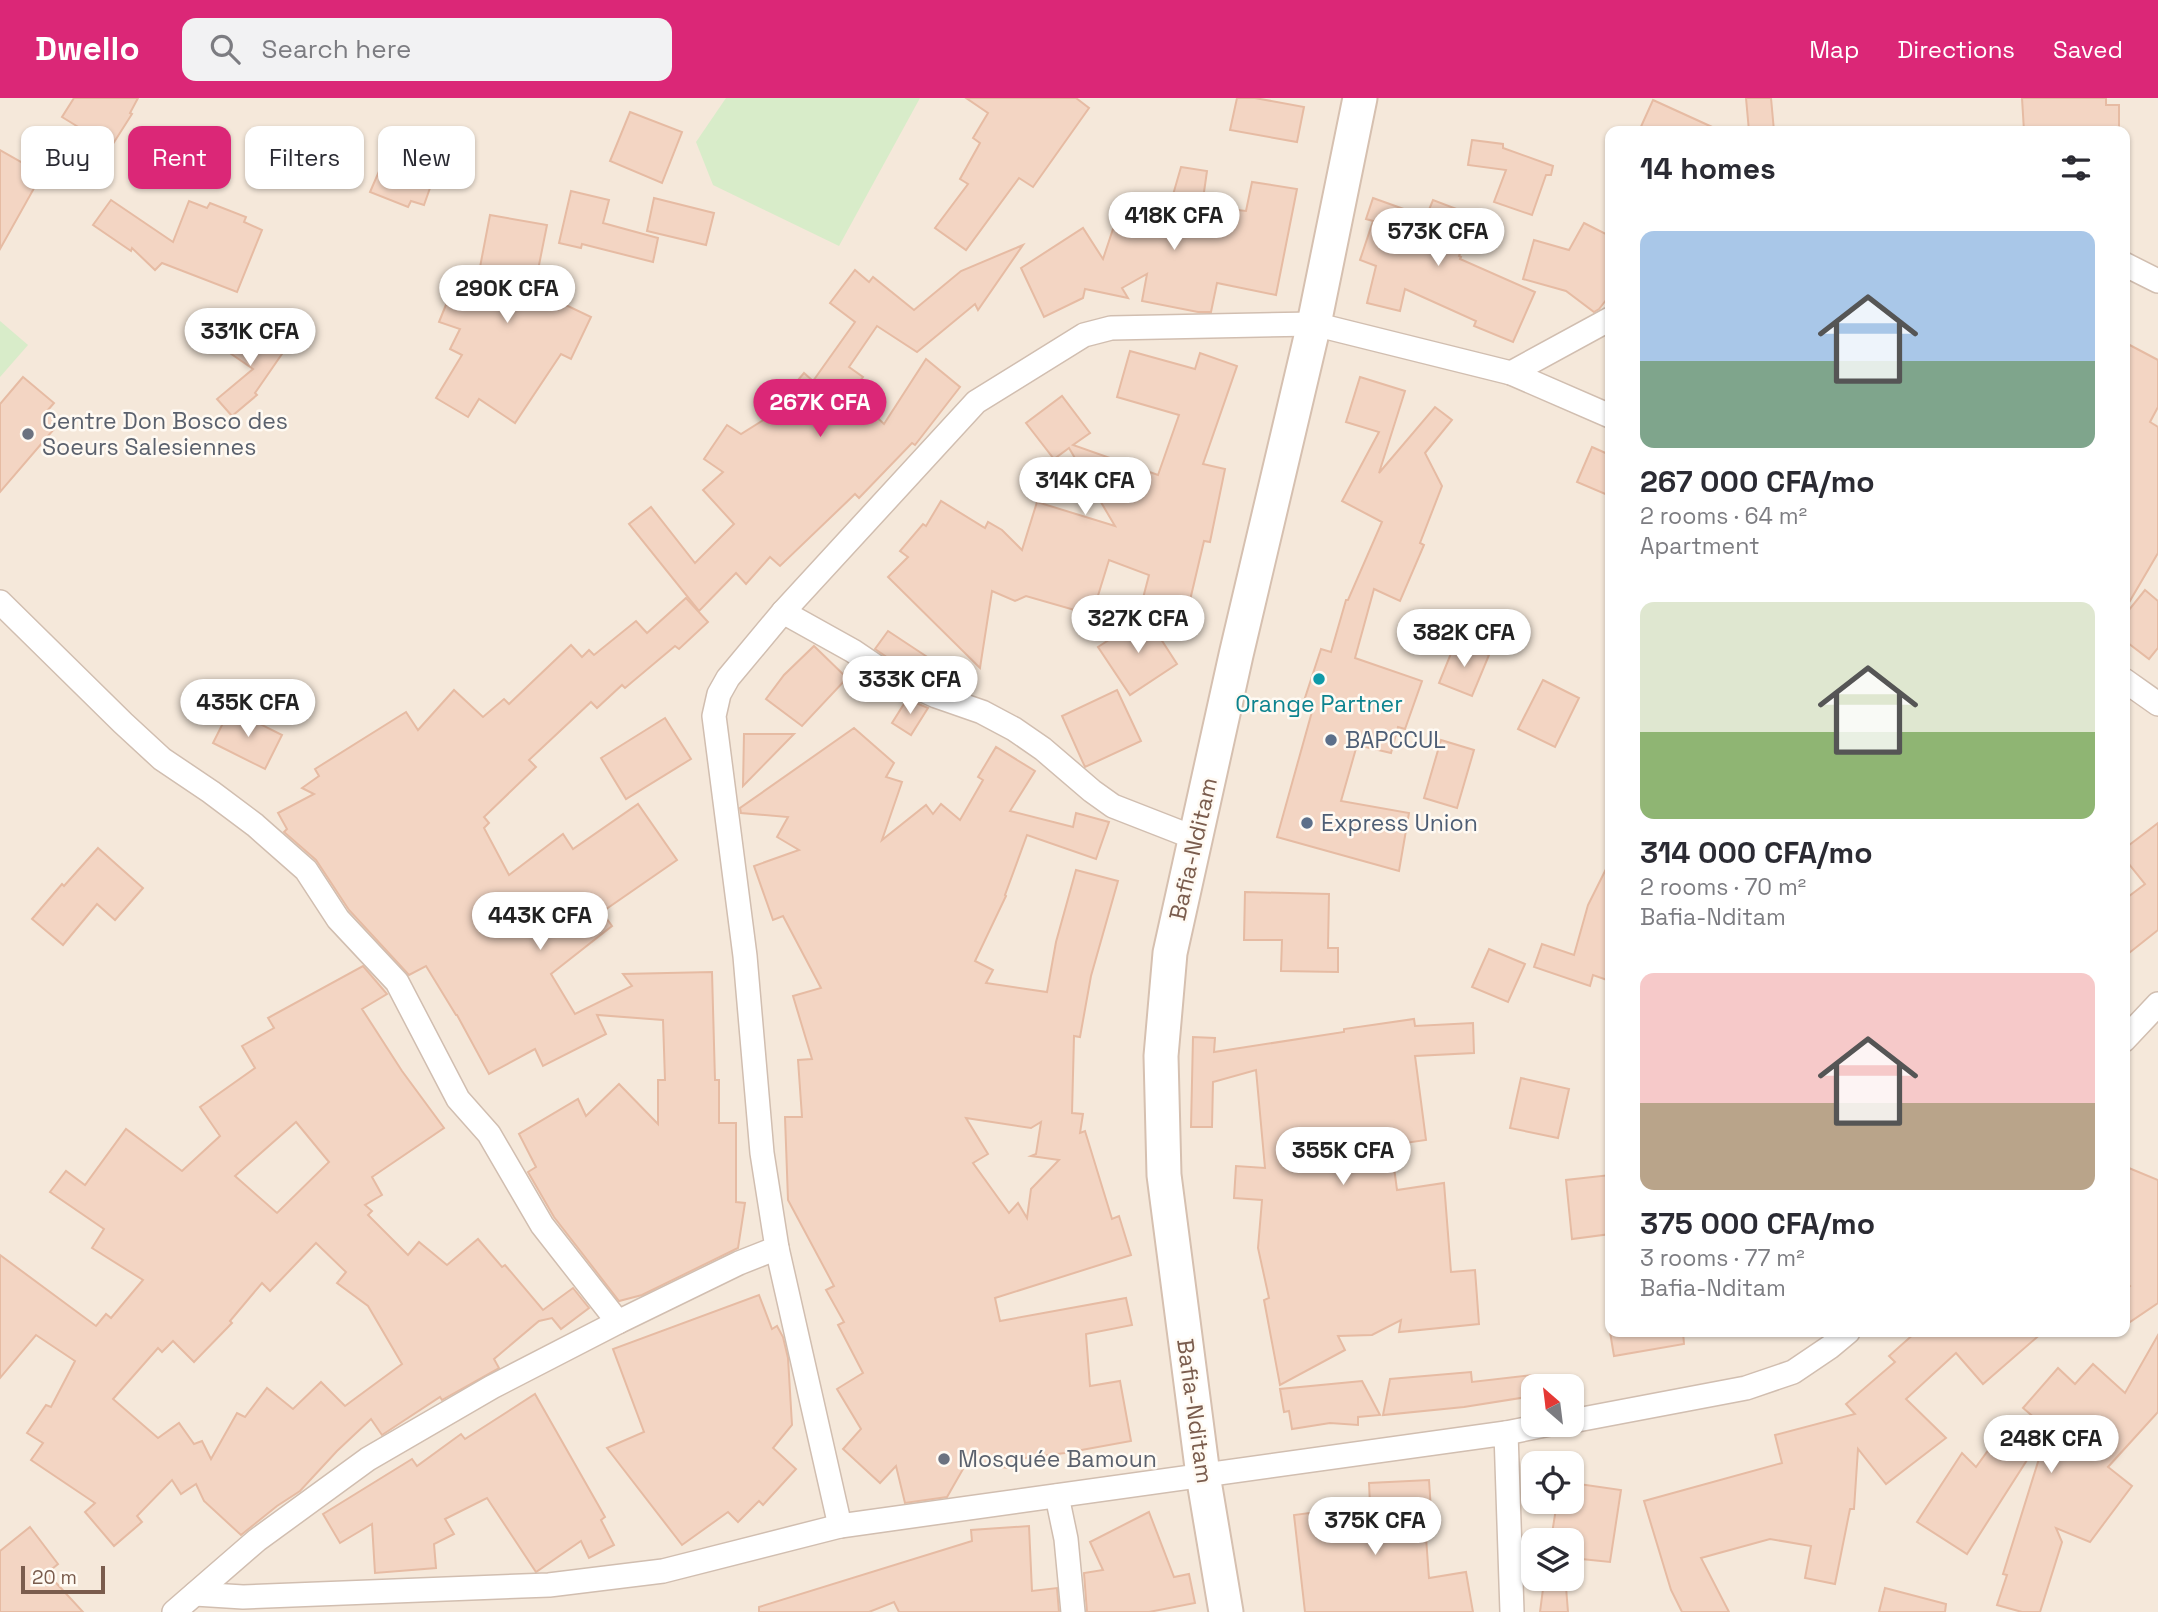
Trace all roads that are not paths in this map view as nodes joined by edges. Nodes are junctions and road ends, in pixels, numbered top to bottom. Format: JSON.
{"nodes":[{"id":1,"x":1360,"y":98,"type":"edge"},
{"id":2,"x":2130,"y":267,"type":"edge"},
{"id":3,"x":2158,"y":281,"type":"edge"},
{"id":4,"x":1605,"y":322,"type":"edge"},
{"id":5,"x":1314,"y":324,"type":"junction"},
{"id":6,"x":1511,"y":373,"type":"junction"},
{"id":7,"x":1605,"y":414,"type":"edge"},
{"id":8,"x":0,"y":602,"type":"edge"},
{"id":9,"x":783,"y":612,"type":"junction"},
{"id":10,"x":2130,"y":684,"type":"edge"},
{"id":11,"x":2158,"y":704,"type":"edge"},
{"id":12,"x":1195,"y":838,"type":"junction"},
{"id":13,"x":2154,"y":1014,"type":"edge"},
{"id":14,"x":2130,"y":1035,"type":"edge"},
{"id":15,"x":777,"y":1248,"type":"junction"},
{"id":16,"x":618,"y":1322,"type":"junction"},
{"id":17,"x":1842,"y":1337,"type":"edge"},
{"id":18,"x":1584,"y":1419,"type":"edge"},
{"id":19,"x":1521,"y":1430,"type":"edge"},
{"id":20,"x":1506,"y":1433,"type":"junction"},
{"id":21,"x":1203,"y":1475,"type":"junction"},
{"id":22,"x":1057,"y":1496,"type":"junction"},
{"id":23,"x":840,"y":1526,"type":"junction"},
{"id":24,"x":195,"y":1594,"type":"junction"},
{"id":25,"x":244,"y":1604,"type":"edge"},
{"id":26,"x":174,"y":1612,"type":"edge"},
{"id":27,"x":1073,"y":1612,"type":"edge"},
{"id":28,"x":1226,"y":1612,"type":"edge"},
{"id":29,"x":1512,"y":1612,"type":"edge"}],
"edges":[{"from":1,"to":5,"type":"main road","name":"Bafia-Nditam"},
{"from":2,"to":3,"type":"street"},
{"from":4,"to":6,"type":"street"},
{"from":5,"to":6,"type":"street"},
{"from":5,"to":9,"type":"street"},
{"from":5,"to":12,"type":"main road","name":"Bafia-Nditam"},
{"from":6,"to":7,"type":"street"},
{"from":8,"to":16,"type":"street"},
{"from":9,"to":12,"type":"street"},
{"from":9,"to":15,"type":"street"},
{"from":10,"to":11,"type":"street"},
{"from":12,"to":21,"type":"main road","name":"Bafia-Nditam"},
{"from":13,"to":14,"type":"street"},
{"from":15,"to":16,"type":"street"},
{"from":15,"to":23,"type":"street"},
{"from":16,"to":24,"type":"street"},
{"from":17,"to":18,"type":"street"},
{"from":19,"to":20,"type":"street"},
{"from":20,"to":21,"type":"street"},
{"from":20,"to":29,"type":"street"},
{"from":21,"to":22,"type":"street"},
{"from":21,"to":28,"type":"main road","name":"Bafia-Nditam"},
{"from":22,"to":23,"type":"street"},
{"from":22,"to":27,"type":"street"},
{"from":23,"to":25,"type":"street"},
{"from":24,"to":25,"type":"street"},
{"from":24,"to":26,"type":"street"}]}
